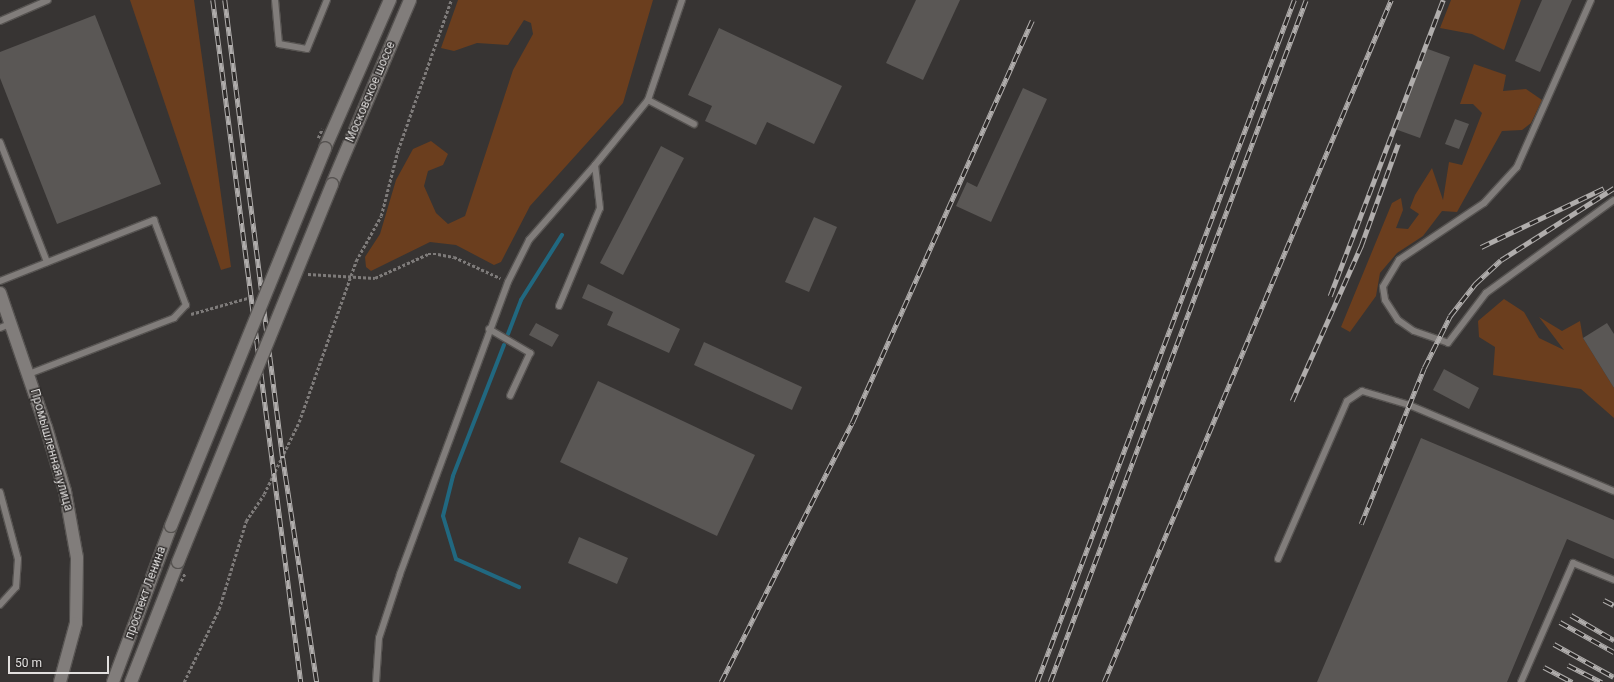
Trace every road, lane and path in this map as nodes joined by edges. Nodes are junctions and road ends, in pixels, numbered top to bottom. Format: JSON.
{"nodes":[{"id":1,"x":48,"y":0,"type":"edge"},
{"id":2,"x":275,"y":0,"type":"edge"},
{"id":3,"x":327,"y":0,"type":"edge"},
{"id":4,"x":390,"y":0,"type":"edge"},
{"id":5,"x":410,"y":0,"type":"edge"},
{"id":6,"x":450,"y":0,"type":"edge"},
{"id":7,"x":682,"y":0,"type":"edge"},
{"id":8,"x":1591,"y":0,"type":"edge"},
{"id":9,"x":0,"y":21,"type":"edge"},
{"id":10,"x":648,"y":100,"type":"junction"},
{"id":11,"x":694,"y":124,"type":"dead end"},
{"id":12,"x":0,"y":142,"type":"edge"},
{"id":13,"x":595,"y":165,"type":"junction"},
{"id":14,"x":1614,"y":200,"type":"edge"},
{"id":15,"x":47,"y":262,"type":"junction"},
{"id":16,"x":350,"y":275,"type":"junction"},
{"id":17,"x":0,"y":281,"type":"edge"},
{"id":18,"x":508,"y":282,"type":"junction"},
{"id":19,"x":0,"y":293,"type":"edge"},
{"id":20,"x":559,"y":306,"type":"dead end"},
{"id":21,"x":12,"y":323,"type":"junction"},
{"id":22,"x":0,"y":328,"type":"edge"},
{"id":23,"x":490,"y":329,"type":"junction"},
{"id":24,"x":29,"y":374,"type":"junction"},
{"id":25,"x":510,"y":396,"type":"dead end"},
{"id":26,"x":1614,"y":491,"type":"edge"},
{"id":27,"x":0,"y":492,"type":"edge"},
{"id":28,"x":171,"y":526,"type":"joint"},
{"id":29,"x":1278,"y":559,"type":"dead end"},
{"id":30,"x":178,"y":562,"type":"joint"},
{"id":31,"x":1614,"y":580,"type":"edge"},
{"id":32,"x":0,"y":605,"type":"edge"},
{"id":33,"x":60,"y":682,"type":"edge"},
{"id":34,"x":113,"y":682,"type":"edge"},
{"id":35,"x":131,"y":682,"type":"edge"},
{"id":36,"x":184,"y":682,"type":"edge"},
{"id":37,"x":376,"y":682,"type":"edge"},
{"id":38,"x":1521,"y":682,"type":"edge"}],
"edges":[{"from":1,"to":9,"type":"lane"},
{"from":2,"to":3,"type":"lane"},
{"from":4,"to":28,"type":"main road","name":"Московское шоссе","bridge":true},
{"from":5,"to":30,"type":"main road","name":"Московское шоссе","bridge":true},
{"from":6,"to":16,"type":"path"},
{"from":7,"to":10,"type":"lane"},
{"from":8,"to":14,"type":"lane"},
{"from":10,"to":11,"type":"lane"},
{"from":10,"to":13,"type":"lane"},
{"from":12,"to":15,"type":"lane"},
{"from":13,"to":18,"type":"lane"},
{"from":13,"to":20,"type":"lane"},
{"from":15,"to":17,"type":"lane"},
{"from":15,"to":24,"type":"lane"},
{"from":16,"to":18,"type":"path"},
{"from":16,"to":36,"type":"path"},
{"from":18,"to":23,"type":"lane"},
{"from":19,"to":21,"type":"main road","name":"Промышленная улица"},
{"from":21,"to":22,"type":"lane"},
{"from":21,"to":24,"type":"main road","name":"Промышленная улица"},
{"from":23,"to":25,"type":"lane"},
{"from":23,"to":37,"type":"lane"},
{"from":24,"to":33,"type":"main road","name":"Промышленная улица"},
{"from":26,"to":29,"type":"lane"},
{"from":27,"to":32,"type":"lane"},
{"from":28,"to":34,"type":"main road","name":"проспект Ленина"},
{"from":30,"to":35,"type":"main road","name":"проспект Ленина"},
{"from":31,"to":38,"type":"lane"}]}
